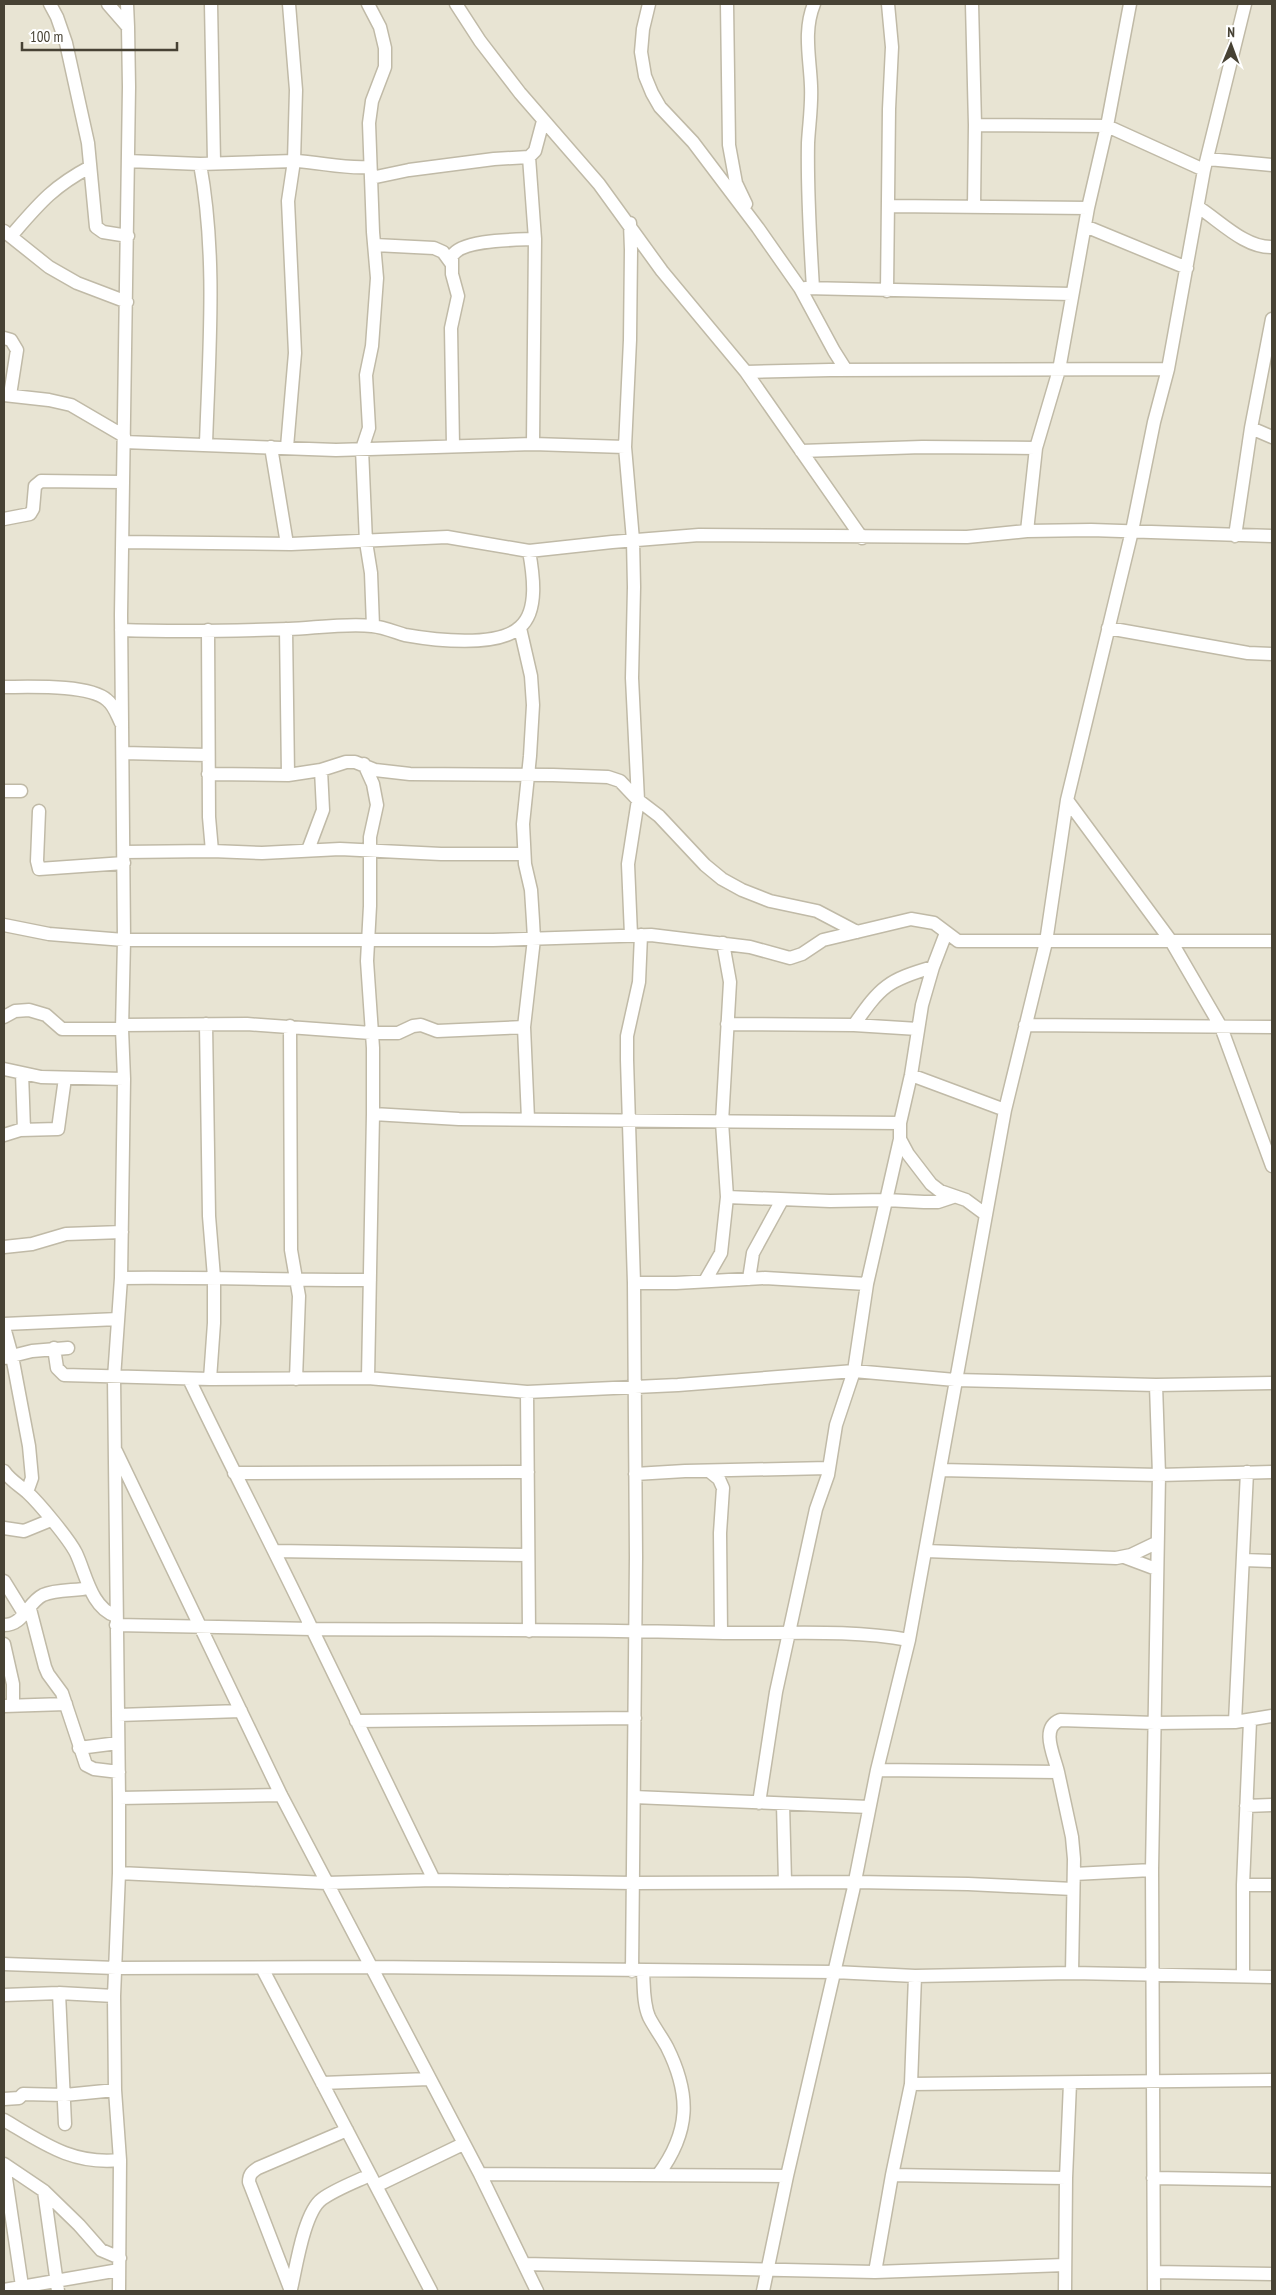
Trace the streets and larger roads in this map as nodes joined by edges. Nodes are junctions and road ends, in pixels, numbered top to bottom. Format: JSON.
{"nodes":[{"id":1,"x":50,"y":4,"type":"edge"},
{"id":2,"x":108,"y":4,"type":"edge"},
{"id":3,"x":127,"y":4,"type":"edge"},
{"id":4,"x":211,"y":4,"type":"edge"},
{"id":5,"x":289,"y":4,"type":"edge"},
{"id":6,"x":368,"y":4,"type":"edge"},
{"id":7,"x":456,"y":4,"type":"edge"},
{"id":8,"x":649,"y":4,"type":"edge"},
{"id":9,"x":727,"y":4,"type":"edge"},
{"id":10,"x":814,"y":4,"type":"edge"},
{"id":11,"x":888,"y":4,"type":"edge"},
{"id":12,"x":972,"y":4,"type":"edge"},
{"id":13,"x":1130,"y":4,"type":"edge"},
{"id":14,"x":1246,"y":4,"type":"edge"},
{"id":15,"x":128,"y":27,"type":"junction"},
{"id":16,"x":543,"y":121,"type":"junction"},
{"id":17,"x":975,"y":125,"type":"junction"},
{"id":18,"x":1107,"y":126,"type":"junction"},
{"id":19,"x":529,"y":157,"type":"junction"},
{"id":20,"x":128,"y":161,"type":"junction"},
{"id":21,"x":294,"y":161,"type":"junction"},
{"id":22,"x":214,"y":162,"type":"junction"},
{"id":23,"x":200,"y":164,"type":"junction"},
{"id":24,"x":1206,"y":164,"type":"junction"},
{"id":25,"x":1272,"y":165,"type":"edge"},
{"id":26,"x":90,"y":167,"type":"junction"},
{"id":27,"x":370,"y":173,"type":"junction"},
{"id":28,"x":889,"y":206,"type":"junction"},
{"id":29,"x":974,"y":206,"type":"junction"},
{"id":30,"x":1198,"y":207,"type":"junction"},
{"id":31,"x":1088,"y":208,"type":"junction"},
{"id":32,"x":630,"y":223,"type":"junction"},
{"id":33,"x":1085,"y":226,"type":"junction"},
{"id":34,"x":758,"y":228,"type":"junction"},
{"id":35,"x":7,"y":234,"type":"edge"},
{"id":36,"x":128,"y":236,"type":"junction"},
{"id":37,"x":536,"y":239,"type":"junction"},
{"id":38,"x":375,"y":245,"type":"junction"},
{"id":39,"x":1272,"y":247,"type":"edge"},
{"id":40,"x":450,"y":263,"type":"junction"},
{"id":41,"x":1187,"y":268,"type":"junction"},
{"id":42,"x":806,"y":288,"type":"junction"},
{"id":43,"x":887,"y":291,"type":"junction"},
{"id":44,"x":1072,"y":294,"type":"junction"},
{"id":45,"x":127,"y":302,"type":"junction"},
{"id":46,"x":1272,"y":319,"type":"edge"},
{"id":47,"x":4,"y":338,"type":"edge"},
{"id":48,"x":1168,"y":369,"type":"junction"},
{"id":49,"x":846,"y":370,"type":"junction"},
{"id":50,"x":1059,"y":370,"type":"junction"},
{"id":51,"x":746,"y":372,"type":"junction"},
{"id":52,"x":7,"y":395,"type":"edge"},
{"id":53,"x":1251,"y":428,"type":"junction"},
{"id":54,"x":1272,"y":438,"type":"edge"},
{"id":55,"x":124,"y":439,"type":"junction"},
{"id":56,"x":206,"y":444,"type":"junction"},
{"id":57,"x":533,"y":444,"type":"junction"},
{"id":58,"x":453,"y":446,"type":"junction"},
{"id":59,"x":271,"y":447,"type":"junction"},
{"id":60,"x":287,"y":447,"type":"junction"},
{"id":61,"x":625,"y":447,"type":"junction"},
{"id":62,"x":1036,"y":448,"type":"junction"},
{"id":63,"x":362,"y":449,"type":"junction"},
{"id":64,"x":801,"y":451,"type":"junction"},
{"id":65,"x":122,"y":482,"type":"junction"},
{"id":66,"x":4,"y":519,"type":"edge"},
{"id":67,"x":1027,"y":531,"type":"junction"},
{"id":68,"x":1132,"y":531,"type":"junction"},
{"id":69,"x":1234,"y":536,"type":"junction"},
{"id":70,"x":1272,"y":536,"type":"edge"},
{"id":71,"x":862,"y":538,"type":"junction"},
{"id":72,"x":633,"y":540,"type":"junction"},
{"id":73,"x":122,"y":542,"type":"junction"},
{"id":74,"x":366,"y":542,"type":"junction"},
{"id":75,"x":286,"y":544,"type":"junction"},
{"id":76,"x":529,"y":551,"type":"junction"},
{"id":77,"x":372,"y":626,"type":"junction"},
{"id":78,"x":520,"y":628,"type":"junction"},
{"id":79,"x":1108,"y":628,"type":"junction"},
{"id":80,"x":286,"y":629,"type":"junction"},
{"id":81,"x":121,"y":630,"type":"junction"},
{"id":82,"x":208,"y":630,"type":"junction"},
{"id":83,"x":1272,"y":654,"type":"edge"},
{"id":84,"x":4,"y":687,"type":"edge"},
{"id":85,"x":123,"y":726,"type":"junction"},
{"id":86,"x":123,"y":753,"type":"junction"},
{"id":87,"x":208,"y":755,"type":"junction"},
{"id":88,"x":364,"y":764,"type":"junction"},
{"id":89,"x":321,"y":770,"type":"junction"},
{"id":90,"x":208,"y":774,"type":"junction"},
{"id":91,"x":288,"y":774,"type":"junction"},
{"id":92,"x":528,"y":775,"type":"junction"},
{"id":93,"x":4,"y":791,"type":"edge"},
{"id":94,"x":21,"y":791,"type":"dead end"},
{"id":95,"x":638,"y":800,"type":"junction"},
{"id":96,"x":1067,"y":800,"type":"junction"},
{"id":97,"x":39,"y":811,"type":"dead end"},
{"id":98,"x":308,"y":850,"type":"junction"},
{"id":99,"x":370,"y":850,"type":"junction"},
{"id":100,"x":212,"y":851,"type":"junction"},
{"id":101,"x":524,"y":854,"type":"junction"},
{"id":102,"x":124,"y":858,"type":"junction"},
{"id":103,"x":4,"y":925,"type":"edge"},
{"id":104,"x":857,"y":932,"type":"junction"},
{"id":105,"x":946,"y":933,"type":"junction"},
{"id":106,"x":636,"y":935,"type":"junction"},
{"id":107,"x":534,"y":939,"type":"junction"},
{"id":108,"x":124,"y":940,"type":"junction"},
{"id":109,"x":368,"y":940,"type":"junction"},
{"id":110,"x":1272,"y":940,"type":"edge"},
{"id":111,"x":1172,"y":941,"type":"junction"},
{"id":112,"x":1046,"y":942,"type":"junction"},
{"id":113,"x":723,"y":944,"type":"junction"},
{"id":114,"x":933,"y":967,"type":"junction"},
{"id":115,"x":4,"y":1017,"type":"edge"},
{"id":116,"x":206,"y":1024,"type":"junction"},
{"id":117,"x":727,"y":1024,"type":"junction"},
{"id":118,"x":854,"y":1024,"type":"junction"},
{"id":119,"x":1025,"y":1025,"type":"junction"},
{"id":120,"x":290,"y":1026,"type":"junction"},
{"id":121,"x":122,"y":1027,"type":"junction"},
{"id":122,"x":524,"y":1027,"type":"junction"},
{"id":123,"x":1221,"y":1027,"type":"junction"},
{"id":124,"x":1272,"y":1027,"type":"edge"},
{"id":125,"x":918,"y":1029,"type":"junction"},
{"id":126,"x":372,"y":1034,"type":"junction"},
{"id":127,"x":4,"y":1069,"type":"edge"},
{"id":128,"x":22,"y":1073,"type":"junction"},
{"id":129,"x":911,"y":1075,"type":"junction"},
{"id":130,"x":64,"y":1078,"type":"junction"},
{"id":131,"x":124,"y":1079,"type":"junction"},
{"id":132,"x":1005,"y":1110,"type":"junction"},
{"id":133,"x":374,"y":1114,"type":"junction"},
{"id":134,"x":528,"y":1119,"type":"junction"},
{"id":135,"x":628,"y":1119,"type":"junction"},
{"id":136,"x":722,"y":1122,"type":"junction"},
{"id":137,"x":900,"y":1122,"type":"junction"},
{"id":138,"x":24,"y":1130,"type":"junction"},
{"id":139,"x":4,"y":1135,"type":"edge"},
{"id":140,"x":900,"y":1139,"type":"junction"},
{"id":141,"x":1272,"y":1166,"type":"edge"},
{"id":142,"x":954,"y":1197,"type":"junction"},
{"id":143,"x":727,"y":1198,"type":"junction"},
{"id":144,"x":782,"y":1200,"type":"junction"},
{"id":145,"x":886,"y":1200,"type":"junction"},
{"id":146,"x":985,"y":1214,"type":"junction"},
{"id":147,"x":122,"y":1232,"type":"junction"},
{"id":148,"x":4,"y":1247,"type":"edge"},
{"id":149,"x":214,"y":1277,"type":"junction"},
{"id":150,"x":121,"y":1278,"type":"junction"},
{"id":151,"x":749,"y":1279,"type":"junction"},
{"id":152,"x":295,"y":1280,"type":"junction"},
{"id":153,"x":370,"y":1280,"type":"junction"},
{"id":154,"x":706,"y":1281,"type":"junction"},
{"id":155,"x":634,"y":1283,"type":"junction"},
{"id":156,"x":867,"y":1284,"type":"junction"},
{"id":157,"x":118,"y":1319,"type":"junction"},
{"id":158,"x":4,"y":1326,"type":"edge"},
{"id":159,"x":54,"y":1348,"type":"junction"},
{"id":160,"x":68,"y":1348,"type":"dead end"},
{"id":161,"x":8,"y":1357,"type":"edge"},
{"id":162,"x":854,"y":1371,"type":"junction"},
{"id":163,"x":114,"y":1378,"type":"junction"},
{"id":164,"x":368,"y":1378,"type":"junction"},
{"id":165,"x":189,"y":1379,"type":"junction"},
{"id":166,"x":210,"y":1379,"type":"junction"},
{"id":167,"x":296,"y":1379,"type":"junction"},
{"id":168,"x":955,"y":1380,"type":"junction"},
{"id":169,"x":1272,"y":1383,"type":"edge"},
{"id":170,"x":1156,"y":1385,"type":"junction"},
{"id":171,"x":634,"y":1386,"type":"junction"},
{"id":172,"x":527,"y":1392,"type":"junction"},
{"id":173,"x":114,"y":1448,"type":"junction"},
{"id":174,"x":829,"y":1468,"type":"junction"},
{"id":175,"x":940,"y":1470,"type":"junction"},
{"id":176,"x":4,"y":1471,"type":"edge"},
{"id":177,"x":709,"y":1471,"type":"junction"},
{"id":178,"x":528,"y":1472,"type":"junction"},
{"id":179,"x":1247,"y":1472,"type":"junction"},
{"id":180,"x":1272,"y":1472,"type":"edge"},
{"id":181,"x":234,"y":1473,"type":"junction"},
{"id":182,"x":635,"y":1474,"type":"junction"},
{"id":183,"x":1159,"y":1475,"type":"junction"},
{"id":184,"x":27,"y":1492,"type":"junction"},
{"id":185,"x":50,"y":1520,"type":"junction"},
{"id":186,"x":4,"y":1528,"type":"edge"},
{"id":187,"x":1156,"y":1543,"type":"junction"},
{"id":188,"x":275,"y":1551,"type":"junction"},
{"id":189,"x":926,"y":1551,"type":"junction"},
{"id":190,"x":528,"y":1555,"type":"junction"},
{"id":191,"x":1124,"y":1557,"type":"junction"},
{"id":192,"x":1243,"y":1560,"type":"junction"},
{"id":193,"x":1272,"y":1562,"type":"edge"},
{"id":194,"x":1156,"y":1569,"type":"junction"},
{"id":195,"x":4,"y":1581,"type":"edge"},
{"id":196,"x":89,"y":1588,"type":"junction"},
{"id":197,"x":27,"y":1612,"type":"junction"},
{"id":198,"x":116,"y":1620,"type":"junction"},
{"id":199,"x":4,"y":1625,"type":"edge"},
{"id":200,"x":200,"y":1627,"type":"junction"},
{"id":201,"x":312,"y":1629,"type":"junction"},
{"id":202,"x":635,"y":1630,"type":"junction"},
{"id":203,"x":529,"y":1631,"type":"junction"},
{"id":204,"x":721,"y":1632,"type":"junction"},
{"id":205,"x":790,"y":1634,"type":"junction"},
{"id":206,"x":909,"y":1640,"type":"junction"},
{"id":207,"x":4,"y":1644,"type":"edge"},
{"id":208,"x":66,"y":1704,"type":"junction"},
{"id":209,"x":8,"y":1706,"type":"edge"},
{"id":210,"x":241,"y":1710,"type":"junction"},
{"id":211,"x":118,"y":1715,"type":"junction"},
{"id":212,"x":1272,"y":1716,"type":"edge"},
{"id":213,"x":635,"y":1718,"type":"junction"},
{"id":214,"x":356,"y":1721,"type":"junction"},
{"id":215,"x":1250,"y":1721,"type":"junction"},
{"id":216,"x":1235,"y":1722,"type":"junction"},
{"id":217,"x":1155,"y":1723,"type":"junction"},
{"id":218,"x":118,"y":1743,"type":"junction"},
{"id":219,"x":79,"y":1748,"type":"junction"},
{"id":220,"x":876,"y":1770,"type":"junction"},
{"id":221,"x":119,"y":1772,"type":"junction"},
{"id":222,"x":1058,"y":1772,"type":"junction"},
{"id":223,"x":281,"y":1795,"type":"junction"},
{"id":224,"x":634,"y":1797,"type":"junction"},
{"id":225,"x":119,"y":1798,"type":"junction"},
{"id":226,"x":759,"y":1803,"type":"junction"},
{"id":227,"x":783,"y":1804,"type":"junction"},
{"id":228,"x":1272,"y":1805,"type":"edge"},
{"id":229,"x":1246,"y":1806,"type":"junction"},
{"id":230,"x":869,"y":1807,"type":"junction"},
{"id":231,"x":1152,"y":1870,"type":"junction"},
{"id":232,"x":119,"y":1873,"type":"junction"},
{"id":233,"x":1074,"y":1874,"type":"junction"},
{"id":234,"x":434,"y":1880,"type":"junction"},
{"id":235,"x":633,"y":1882,"type":"junction"},
{"id":236,"x":785,"y":1882,"type":"junction"},
{"id":237,"x":855,"y":1882,"type":"junction"},
{"id":238,"x":326,"y":1883,"type":"junction"},
{"id":239,"x":1243,"y":1885,"type":"junction"},
{"id":240,"x":1272,"y":1885,"type":"edge"},
{"id":241,"x":1073,"y":1889,"type":"junction"},
{"id":242,"x":4,"y":1964,"type":"edge"},
{"id":243,"x":370,"y":1967,"type":"junction"},
{"id":244,"x":116,"y":1968,"type":"junction"},
{"id":245,"x":262,"y":1968,"type":"junction"},
{"id":246,"x":638,"y":1971,"type":"junction"},
{"id":247,"x":834,"y":1972,"type":"junction"},
{"id":248,"x":1072,"y":1973,"type":"junction"},
{"id":249,"x":1153,"y":1974,"type":"junction"},
{"id":250,"x":914,"y":1976,"type":"junction"},
{"id":251,"x":1242,"y":1976,"type":"junction"},
{"id":252,"x":1272,"y":1977,"type":"edge"},
{"id":253,"x":58,"y":1993,"type":"junction"},
{"id":254,"x":4,"y":1995,"type":"edge"},
{"id":255,"x":114,"y":1996,"type":"junction"},
{"id":256,"x":429,"y":2079,"type":"junction"},
{"id":257,"x":1153,"y":2080,"type":"junction"},
{"id":258,"x":1272,"y":2080,"type":"edge"},
{"id":259,"x":322,"y":2082,"type":"junction"},
{"id":260,"x":1070,"y":2083,"type":"junction"},
{"id":261,"x":911,"y":2084,"type":"junction"},
{"id":262,"x":115,"y":2090,"type":"junction"},
{"id":263,"x":65,"y":2095,"type":"junction"},
{"id":264,"x":4,"y":2099,"type":"edge"},
{"id":265,"x":4,"y":2120,"type":"edge"},
{"id":266,"x":65,"y":2124,"type":"dead end"},
{"id":267,"x":347,"y":2130,"type":"junction"},
{"id":268,"x":463,"y":2144,"type":"junction"},
{"id":269,"x":120,"y":2160,"type":"junction"},
{"id":270,"x":4,"y":2164,"type":"edge"},
{"id":271,"x":480,"y":2174,"type":"junction"},
{"id":272,"x":658,"y":2175,"type":"junction"},
{"id":273,"x":892,"y":2175,"type":"junction"},
{"id":274,"x":787,"y":2176,"type":"junction"},
{"id":275,"x":1066,"y":2178,"type":"junction"},
{"id":276,"x":1153,"y":2178,"type":"junction"},
{"id":277,"x":373,"y":2180,"type":"junction"},
{"id":278,"x":1272,"y":2180,"type":"edge"},
{"id":279,"x":44,"y":2191,"type":"junction"},
{"id":280,"x":119,"y":2264,"type":"junction"},
{"id":281,"x":524,"y":2264,"type":"junction"},
{"id":282,"x":1065,"y":2265,"type":"junction"},
{"id":283,"x":768,"y":2269,"type":"junction"},
{"id":284,"x":875,"y":2272,"type":"junction"},
{"id":285,"x":1154,"y":2272,"type":"junction"},
{"id":286,"x":1272,"y":2274,"type":"edge"},
{"id":287,"x":58,"y":2286,"type":"edge"},
{"id":288,"x":12,"y":2289,"type":"edge"},
{"id":289,"x":291,"y":2290,"type":"edge"},
{"id":290,"x":119,"y":2291,"type":"edge"},
{"id":291,"x":431,"y":2291,"type":"edge"},
{"id":292,"x":537,"y":2291,"type":"edge"},
{"id":293,"x":763,"y":2291,"type":"edge"},
{"id":294,"x":1065,"y":2291,"type":"edge"},
{"id":295,"x":1154,"y":2291,"type":"edge"}],
"edges":[{"from":1,"to":26,"type":"street"},
{"from":2,"to":15,"type":"street"},
{"from":3,"to":15,"type":"street"},
{"from":4,"to":22,"type":"street"},
{"from":5,"to":21,"type":"street"},
{"from":6,"to":27,"type":"street"},
{"from":7,"to":16,"type":"street"},
{"from":8,"to":34,"type":"street"},
{"from":9,"to":34,"type":"street"},
{"from":10,"to":42,"type":"street"},
{"from":11,"to":28,"type":"street"},
{"from":12,"to":17,"type":"street"},
{"from":13,"to":18,"type":"street"},
{"from":14,"to":24,"type":"street"},
{"from":15,"to":20,"type":"street"},
{"from":16,"to":19,"type":"street"},
{"from":16,"to":32,"type":"street"},
{"from":17,"to":18,"type":"street"},
{"from":17,"to":29,"type":"street"},
{"from":18,"to":24,"type":"street"},
{"from":18,"to":31,"type":"street"},
{"from":19,"to":27,"type":"street"},
{"from":19,"to":37,"type":"street"},
{"from":20,"to":23,"type":"street"},
{"from":20,"to":36,"type":"street"},
{"from":21,"to":22,"type":"street"},
{"from":21,"to":27,"type":"street"},
{"from":21,"to":60,"type":"street"},
{"from":22,"to":23,"type":"street"},
{"from":23,"to":56,"type":"street"},
{"from":24,"to":25,"type":"street"},
{"from":24,"to":30,"type":"street"},
{"from":26,"to":35,"type":"street"},
{"from":26,"to":36,"type":"street"},
{"from":27,"to":38,"type":"street"},
{"from":28,"to":29,"type":"street"},
{"from":28,"to":43,"type":"street"},
{"from":29,"to":31,"type":"street"},
{"from":30,"to":39,"type":"street"},
{"from":30,"to":41,"type":"street"},
{"from":31,"to":33,"type":"street"},
{"from":32,"to":51,"type":"street"},
{"from":32,"to":61,"type":"street"},
{"from":33,"to":41,"type":"street"},
{"from":33,"to":44,"type":"street"},
{"from":34,"to":42,"type":"street"},
{"from":35,"to":45,"type":"street"},
{"from":36,"to":45,"type":"street"},
{"from":37,"to":40,"type":"street"},
{"from":37,"to":57,"type":"street"},
{"from":38,"to":40,"type":"street"},
{"from":38,"to":63,"type":"street"},
{"from":40,"to":58,"type":"street"},
{"from":41,"to":48,"type":"street"},
{"from":42,"to":43,"type":"street"},
{"from":42,"to":49,"type":"street"},
{"from":43,"to":44,"type":"street"},
{"from":44,"to":50,"type":"street"},
{"from":45,"to":55,"type":"street"},
{"from":46,"to":53,"type":"street"},
{"from":47,"to":52,"type":"street"},
{"from":48,"to":50,"type":"street"},
{"from":48,"to":68,"type":"street"},
{"from":49,"to":50,"type":"street"},
{"from":49,"to":51,"type":"street"},
{"from":50,"to":62,"type":"street"},
{"from":51,"to":64,"type":"street"},
{"from":52,"to":55,"type":"street"},
{"from":53,"to":54,"type":"street"},
{"from":53,"to":69,"type":"street"},
{"from":55,"to":56,"type":"street"},
{"from":55,"to":65,"type":"street"},
{"from":56,"to":59,"type":"street"},
{"from":57,"to":58,"type":"street"},
{"from":57,"to":61,"type":"street"},
{"from":58,"to":63,"type":"street"},
{"from":59,"to":60,"type":"street"},
{"from":59,"to":75,"type":"street"},
{"from":60,"to":63,"type":"street"},
{"from":61,"to":72,"type":"street"},
{"from":62,"to":64,"type":"street"},
{"from":62,"to":67,"type":"street"},
{"from":63,"to":74,"type":"street"},
{"from":64,"to":71,"type":"street"},
{"from":65,"to":66,"type":"street"},
{"from":65,"to":73,"type":"street"},
{"from":67,"to":68,"type":"street"},
{"from":67,"to":71,"type":"street"},
{"from":68,"to":69,"type":"street"},
{"from":68,"to":79,"type":"street"},
{"from":69,"to":70,"type":"street"},
{"from":71,"to":72,"type":"street"},
{"from":72,"to":76,"type":"street"},
{"from":72,"to":95,"type":"street"},
{"from":73,"to":75,"type":"street"},
{"from":73,"to":81,"type":"street"},
{"from":74,"to":75,"type":"street"},
{"from":74,"to":76,"type":"street"},
{"from":74,"to":77,"type":"street"},
{"from":76,"to":78,"type":"street"},
{"from":77,"to":78,"type":"street"},
{"from":77,"to":80,"type":"street"},
{"from":78,"to":92,"type":"street"},
{"from":79,"to":83,"type":"street"},
{"from":79,"to":96,"type":"street"},
{"from":80,"to":82,"type":"street"},
{"from":80,"to":91,"type":"street"},
{"from":81,"to":82,"type":"street"},
{"from":81,"to":85,"type":"street"},
{"from":82,"to":87,"type":"street"},
{"from":84,"to":85,"type":"street"},
{"from":85,"to":86,"type":"street"},
{"from":86,"to":87,"type":"street"},
{"from":86,"to":102,"type":"street"},
{"from":87,"to":90,"type":"street"},
{"from":88,"to":89,"type":"street"},
{"from":88,"to":92,"type":"street"},
{"from":88,"to":99,"type":"street"},
{"from":89,"to":91,"type":"street"},
{"from":89,"to":98,"type":"street"},
{"from":90,"to":91,"type":"street"},
{"from":90,"to":100,"type":"street"},
{"from":92,"to":95,"type":"street"},
{"from":92,"to":101,"type":"street"},
{"from":93,"to":94,"type":"street"},
{"from":95,"to":104,"type":"street"},
{"from":95,"to":106,"type":"street"},
{"from":96,"to":111,"type":"street"},
{"from":96,"to":112,"type":"street"},
{"from":97,"to":102,"type":"street"},
{"from":98,"to":99,"type":"street"},
{"from":98,"to":100,"type":"street"},
{"from":99,"to":101,"type":"street"},
{"from":99,"to":109,"type":"street"},
{"from":100,"to":102,"type":"street"},
{"from":101,"to":107,"type":"street"},
{"from":102,"to":108,"type":"street"},
{"from":103,"to":108,"type":"street"},
{"from":104,"to":105,"type":"street"},
{"from":104,"to":113,"type":"street"},
{"from":105,"to":112,"type":"street"},
{"from":105,"to":114,"type":"street"},
{"from":106,"to":107,"type":"street"},
{"from":106,"to":113,"type":"street"},
{"from":106,"to":135,"type":"street"},
{"from":107,"to":109,"type":"street"},
{"from":107,"to":122,"type":"street"},
{"from":108,"to":109,"type":"street"},
{"from":108,"to":121,"type":"street"},
{"from":109,"to":126,"type":"street"},
{"from":110,"to":111,"type":"street"},
{"from":111,"to":112,"type":"street"},
{"from":111,"to":123,"type":"street"},
{"from":112,"to":119,"type":"street"},
{"from":113,"to":117,"type":"street"},
{"from":114,"to":118,"type":"street"},
{"from":114,"to":125,"type":"street"},
{"from":115,"to":121,"type":"street"},
{"from":116,"to":120,"type":"street"},
{"from":116,"to":121,"type":"street"},
{"from":116,"to":149,"type":"street"},
{"from":117,"to":118,"type":"street"},
{"from":117,"to":136,"type":"street"},
{"from":118,"to":125,"type":"street"},
{"from":119,"to":123,"type":"street"},
{"from":119,"to":132,"type":"street"},
{"from":120,"to":126,"type":"street"},
{"from":120,"to":152,"type":"street"},
{"from":121,"to":131,"type":"street"},
{"from":122,"to":126,"type":"street"},
{"from":122,"to":134,"type":"street"},
{"from":123,"to":124,"type":"street"},
{"from":123,"to":141,"type":"street"},
{"from":125,"to":129,"type":"street"},
{"from":126,"to":133,"type":"street"},
{"from":127,"to":128,"type":"street"},
{"from":128,"to":130,"type":"street"},
{"from":128,"to":138,"type":"street"},
{"from":129,"to":132,"type":"street"},
{"from":129,"to":137,"type":"street"},
{"from":130,"to":131,"type":"street"},
{"from":130,"to":138,"type":"street"},
{"from":131,"to":147,"type":"street"},
{"from":132,"to":146,"type":"street"},
{"from":133,"to":134,"type":"street"},
{"from":133,"to":153,"type":"street"},
{"from":134,"to":135,"type":"street"},
{"from":135,"to":136,"type":"street"},
{"from":135,"to":155,"type":"street"},
{"from":136,"to":137,"type":"street"},
{"from":136,"to":143,"type":"street"},
{"from":137,"to":140,"type":"street"},
{"from":138,"to":139,"type":"street"},
{"from":140,"to":142,"type":"street"},
{"from":140,"to":145,"type":"street"},
{"from":142,"to":145,"type":"street"},
{"from":142,"to":146,"type":"street"},
{"from":143,"to":144,"type":"street"},
{"from":143,"to":154,"type":"street"},
{"from":144,"to":145,"type":"street"},
{"from":144,"to":151,"type":"street"},
{"from":145,"to":156,"type":"street"},
{"from":146,"to":168,"type":"street"},
{"from":147,"to":148,"type":"street"},
{"from":147,"to":150,"type":"street"},
{"from":149,"to":150,"type":"street"},
{"from":149,"to":152,"type":"street"},
{"from":149,"to":166,"type":"street"},
{"from":150,"to":157,"type":"street"},
{"from":151,"to":154,"type":"street"},
{"from":151,"to":156,"type":"street"},
{"from":152,"to":153,"type":"street"},
{"from":152,"to":167,"type":"street"},
{"from":153,"to":164,"type":"street"},
{"from":154,"to":155,"type":"street"},
{"from":155,"to":171,"type":"street"},
{"from":156,"to":162,"type":"street"},
{"from":157,"to":158,"type":"street"},
{"from":157,"to":163,"type":"street"},
{"from":158,"to":161,"type":"street"},
{"from":159,"to":160,"type":"street"},
{"from":159,"to":161,"type":"street"},
{"from":159,"to":163,"type":"street"},
{"from":161,"to":184,"type":"street"},
{"from":162,"to":168,"type":"street"},
{"from":162,"to":171,"type":"street"},
{"from":162,"to":174,"type":"street"},
{"from":163,"to":165,"type":"street"},
{"from":163,"to":173,"type":"street"},
{"from":164,"to":167,"type":"street"},
{"from":164,"to":172,"type":"street"},
{"from":165,"to":166,"type":"street"},
{"from":165,"to":181,"type":"street"},
{"from":166,"to":167,"type":"street"},
{"from":168,"to":170,"type":"street"},
{"from":168,"to":175,"type":"street"},
{"from":169,"to":170,"type":"street"},
{"from":170,"to":183,"type":"street"},
{"from":171,"to":172,"type":"street"},
{"from":171,"to":182,"type":"street"},
{"from":172,"to":178,"type":"street"},
{"from":173,"to":198,"type":"street"},
{"from":173,"to":200,"type":"street"},
{"from":174,"to":177,"type":"street"},
{"from":174,"to":205,"type":"street"},
{"from":175,"to":183,"type":"street"},
{"from":175,"to":189,"type":"street"},
{"from":176,"to":184,"type":"street"},
{"from":177,"to":182,"type":"street"},
{"from":177,"to":204,"type":"street"},
{"from":178,"to":181,"type":"street"},
{"from":178,"to":190,"type":"street"},
{"from":179,"to":180,"type":"street"},
{"from":179,"to":183,"type":"street"},
{"from":179,"to":192,"type":"street"},
{"from":181,"to":188,"type":"street"},
{"from":182,"to":202,"type":"street"},
{"from":183,"to":187,"type":"street"},
{"from":184,"to":185,"type":"street"},
{"from":185,"to":186,"type":"street"},
{"from":185,"to":196,"type":"street"},
{"from":187,"to":191,"type":"street"},
{"from":187,"to":194,"type":"street"},
{"from":188,"to":190,"type":"street"},
{"from":188,"to":201,"type":"street"},
{"from":189,"to":191,"type":"street"},
{"from":189,"to":206,"type":"street"},
{"from":190,"to":203,"type":"street"},
{"from":191,"to":194,"type":"street"},
{"from":192,"to":193,"type":"street"},
{"from":192,"to":216,"type":"street"},
{"from":194,"to":217,"type":"street"},
{"from":195,"to":197,"type":"street"},
{"from":196,"to":197,"type":"street"},
{"from":196,"to":198,"type":"street"},
{"from":197,"to":199,"type":"street"},
{"from":197,"to":208,"type":"street"},
{"from":198,"to":200,"type":"street"},
{"from":198,"to":211,"type":"street"},
{"from":200,"to":201,"type":"street"},
{"from":200,"to":210,"type":"street"},
{"from":201,"to":203,"type":"street"},
{"from":201,"to":214,"type":"street"},
{"from":202,"to":203,"type":"street"},
{"from":202,"to":204,"type":"street"},
{"from":202,"to":213,"type":"street"},
{"from":204,"to":205,"type":"street"},
{"from":205,"to":206,"type":"street"},
{"from":205,"to":226,"type":"street"},
{"from":206,"to":220,"type":"street"},
{"from":207,"to":209,"type":"street"},
{"from":208,"to":209,"type":"street"},
{"from":208,"to":219,"type":"street"},
{"from":210,"to":211,"type":"street"},
{"from":210,"to":223,"type":"street"},
{"from":211,"to":218,"type":"street"},
{"from":212,"to":215,"type":"street"},
{"from":213,"to":214,"type":"street"},
{"from":213,"to":224,"type":"street"},
{"from":214,"to":234,"type":"street"},
{"from":215,"to":216,"type":"street"},
{"from":215,"to":229,"type":"street"},
{"from":216,"to":217,"type":"street"},
{"from":217,"to":222,"type":"street"},
{"from":217,"to":231,"type":"street"},
{"from":218,"to":219,"type":"street"},
{"from":218,"to":221,"type":"street"},
{"from":219,"to":221,"type":"street"},
{"from":220,"to":222,"type":"street"},
{"from":220,"to":230,"type":"street"},
{"from":221,"to":225,"type":"street"},
{"from":222,"to":233,"type":"street"},
{"from":223,"to":225,"type":"street"},
{"from":223,"to":238,"type":"street"},
{"from":224,"to":226,"type":"street"},
{"from":224,"to":235,"type":"street"},
{"from":225,"to":232,"type":"street"},
{"from":226,"to":227,"type":"street"},
{"from":227,"to":230,"type":"street"},
{"from":227,"to":236,"type":"street"},
{"from":228,"to":229,"type":"street"},
{"from":229,"to":239,"type":"street"},
{"from":230,"to":237,"type":"street"},
{"from":231,"to":233,"type":"street"},
{"from":231,"to":249,"type":"street"},
{"from":232,"to":238,"type":"street"},
{"from":232,"to":244,"type":"street"},
{"from":233,"to":241,"type":"street"},
{"from":234,"to":235,"type":"street"},
{"from":234,"to":238,"type":"street"},
{"from":235,"to":236,"type":"street"},
{"from":235,"to":246,"type":"street"},
{"from":236,"to":237,"type":"street"},
{"from":237,"to":241,"type":"street"},
{"from":237,"to":247,"type":"street"},
{"from":238,"to":243,"type":"street"},
{"from":239,"to":240,"type":"street"},
{"from":239,"to":251,"type":"street"},
{"from":241,"to":248,"type":"street"},
{"from":242,"to":244,"type":"street"},
{"from":243,"to":245,"type":"street"},
{"from":243,"to":246,"type":"street"},
{"from":243,"to":256,"type":"street"},
{"from":244,"to":245,"type":"street"},
{"from":244,"to":255,"type":"street"},
{"from":245,"to":259,"type":"street"},
{"from":246,"to":247,"type":"street"},
{"from":246,"to":272,"type":"street"},
{"from":247,"to":250,"type":"street"},
{"from":247,"to":274,"type":"street"},
{"from":248,"to":249,"type":"street"},
{"from":248,"to":250,"type":"street"},
{"from":249,"to":251,"type":"street"},
{"from":249,"to":257,"type":"street"},
{"from":250,"to":261,"type":"street"},
{"from":251,"to":252,"type":"street"},
{"from":253,"to":254,"type":"street"},
{"from":253,"to":255,"type":"street"},
{"from":253,"to":263,"type":"street"},
{"from":255,"to":262,"type":"street"},
{"from":256,"to":259,"type":"street"},
{"from":256,"to":268,"type":"street"},
{"from":257,"to":258,"type":"street"},
{"from":257,"to":260,"type":"street"},
{"from":257,"to":276,"type":"street"},
{"from":259,"to":267,"type":"street"},
{"from":260,"to":261,"type":"street"},
{"from":260,"to":275,"type":"street"},
{"from":261,"to":273,"type":"street"},
{"from":262,"to":263,"type":"street"},
{"from":262,"to":269,"type":"street"},
{"from":263,"to":264,"type":"street"},
{"from":263,"to":266,"type":"street"},
{"from":265,"to":269,"type":"street"},
{"from":267,"to":277,"type":"street"},
{"from":267,"to":289,"type":"street"},
{"from":268,"to":271,"type":"street"},
{"from":268,"to":277,"type":"street"},
{"from":269,"to":280,"type":"street"},
{"from":270,"to":279,"type":"street"},
{"from":270,"to":288,"type":"street"},
{"from":271,"to":272,"type":"street"},
{"from":271,"to":281,"type":"street"},
{"from":272,"to":274,"type":"street"},
{"from":273,"to":275,"type":"street"},
{"from":273,"to":284,"type":"street"},
{"from":274,"to":283,"type":"street"},
{"from":275,"to":282,"type":"street"},
{"from":276,"to":278,"type":"street"},
{"from":276,"to":285,"type":"street"},
{"from":277,"to":289,"type":"street"},
{"from":277,"to":291,"type":"street"},
{"from":279,"to":280,"type":"street"},
{"from":279,"to":287,"type":"street"},
{"from":280,"to":287,"type":"street"},
{"from":280,"to":290,"type":"street"},
{"from":281,"to":283,"type":"street"},
{"from":281,"to":292,"type":"street"},
{"from":282,"to":284,"type":"street"},
{"from":282,"to":294,"type":"street"},
{"from":283,"to":284,"type":"street"},
{"from":283,"to":293,"type":"street"},
{"from":285,"to":286,"type":"street"},
{"from":285,"to":295,"type":"street"},
{"from":287,"to":288,"type":"street"}]}
